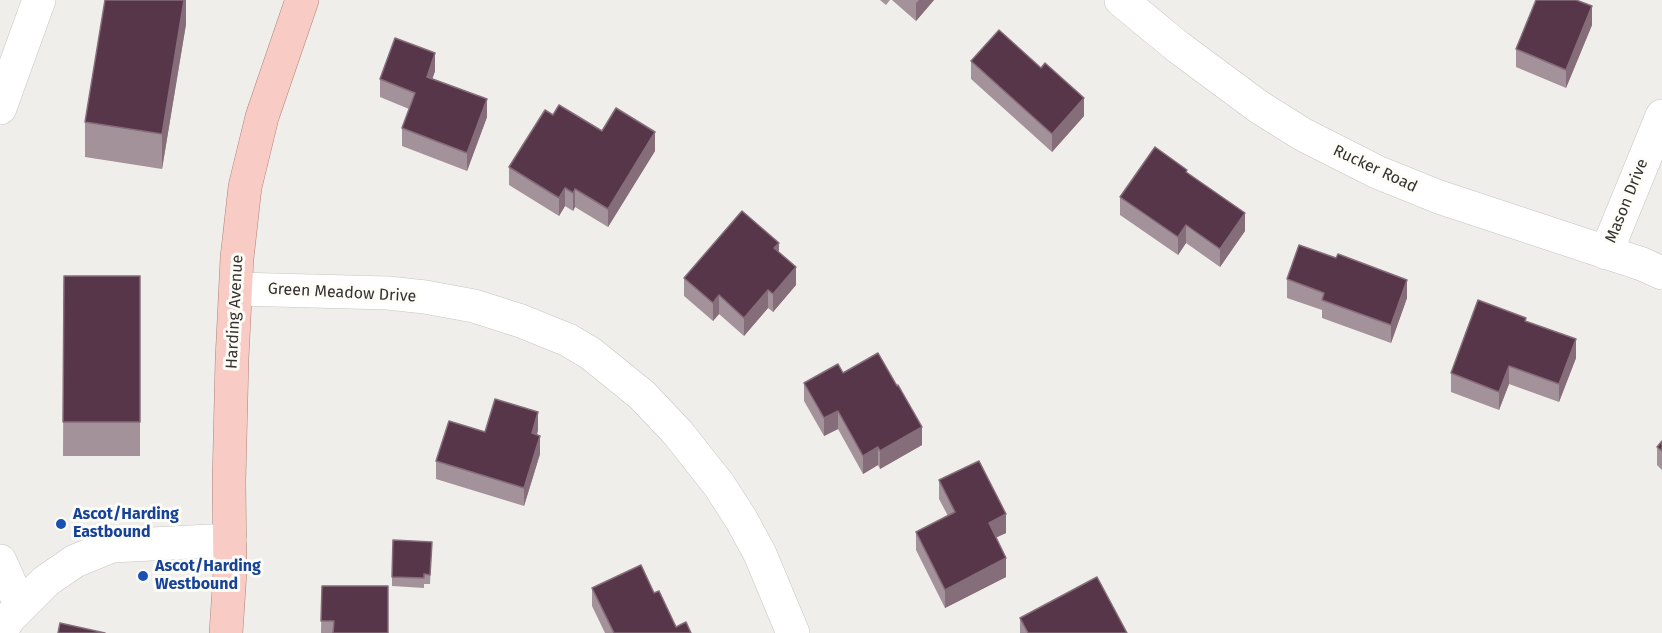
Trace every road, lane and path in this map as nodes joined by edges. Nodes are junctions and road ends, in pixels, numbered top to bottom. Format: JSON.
{"nodes":[{"id":1,"x":39,"y":0,"type":"edge"},
{"id":2,"x":302,"y":0,"type":"edge"},
{"id":3,"x":1122,"y":0,"type":"edge"},
{"id":4,"x":0,"y":108,"type":"edge"},
{"id":5,"x":1662,"y":116,"type":"edge"},
{"id":6,"x":1606,"y":253,"type":"junction"},
{"id":7,"x":1662,"y":273,"type":"edge"},
{"id":8,"x":237,"y":289,"type":"junction"},
{"id":9,"x":230,"y":540,"type":"junction"},
{"id":10,"x":0,"y":561,"type":"edge"},
{"id":11,"x":23,"y":604,"type":"junction"},
{"id":12,"x":0,"y":633,"type":"edge"},
{"id":13,"x":226,"y":633,"type":"edge"},
{"id":14,"x":793,"y":633,"type":"edge"}],
"edges":[{"from":1,"to":4,"type":"street"},
{"from":2,"to":8,"type":"main road","name":"Harding Avenue"},
{"from":3,"to":6,"type":"street","name":"Rucker Road"},
{"from":5,"to":6,"type":"street","name":"Mason Drive"},
{"from":6,"to":7,"type":"street","name":"Rucker Road"},
{"from":8,"to":9,"type":"main road","name":"Harding Avenue"},
{"from":8,"to":14,"type":"street","name":"Green Meadow Drive"},
{"from":9,"to":11,"type":"street"},
{"from":9,"to":13,"type":"main road","name":"Harding Avenue"},
{"from":10,"to":11,"type":"street"},
{"from":11,"to":12,"type":"street"}]}
